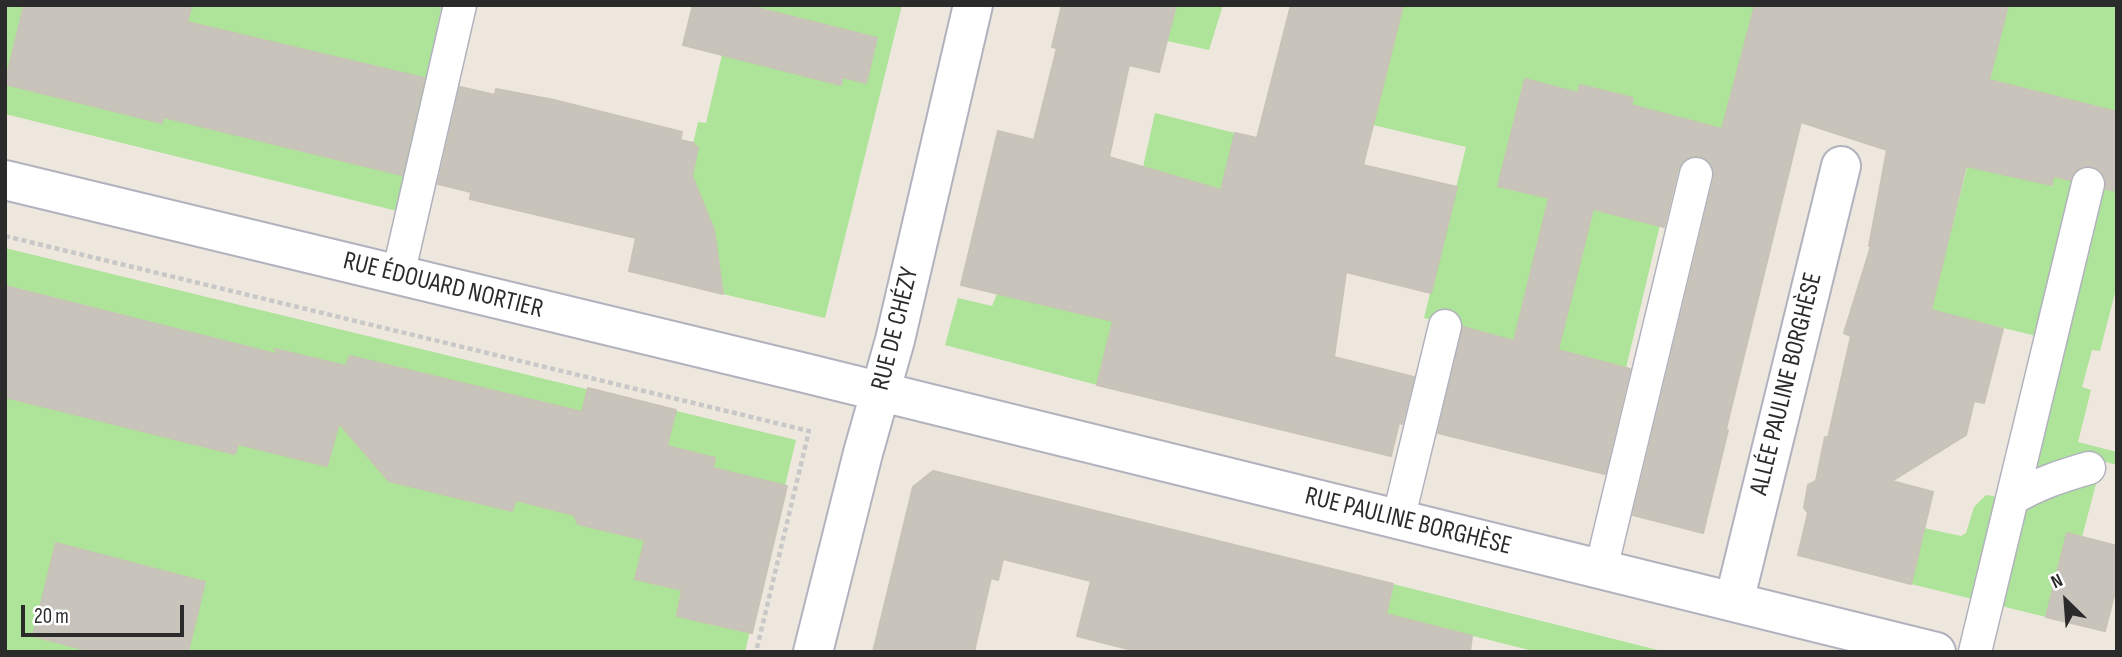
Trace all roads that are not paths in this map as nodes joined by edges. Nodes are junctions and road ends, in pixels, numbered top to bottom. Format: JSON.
{"nodes":[{"id":1,"x":460,"y":5,"type":"edge"},
{"id":2,"x":974,"y":5,"type":"edge"},
{"id":3,"x":1841,"y":166,"type":"dead end"},
{"id":4,"x":1696,"y":174,"type":"dead end"},
{"id":5,"x":5,"y":180,"type":"edge"},
{"id":6,"x":2088,"y":184,"type":"dead end"},
{"id":7,"x":398,"y":275,"type":"junction"},
{"id":8,"x":1445,"y":327,"type":"dead end"},
{"id":9,"x":880,"y":392,"type":"junction"},
{"id":10,"x":2090,"y":468,"type":"dead end"},
{"id":11,"x":2012,"y":499,"type":"junction"},
{"id":12,"x":1398,"y":520,"type":"junction"},
{"id":13,"x":1601,"y":569,"type":"junction"},
{"id":14,"x":1734,"y":602,"type":"junction"},
{"id":15,"x":813,"y":652,"type":"edge"},
{"id":16,"x":1936,"y":652,"type":"edge"},
{"id":17,"x":1975,"y":652,"type":"edge"}],
"edges":[{"from":1,"to":7,"type":"lane"},
{"from":2,"to":9,"type":"street","name":"RUE DE CHÉZY"},
{"from":3,"to":14,"type":"street","name":"ALLÉE PAULINE BORGHÈSE"},
{"from":4,"to":13,"type":"lane"},
{"from":5,"to":7,"type":"street","name":"RUE ÉDOUARD NORTIER"},
{"from":6,"to":11,"type":"lane"},
{"from":7,"to":9,"type":"street","name":"RUE ÉDOUARD NORTIER"},
{"from":8,"to":12,"type":"lane"},
{"from":9,"to":12,"type":"street","name":"RUE PAULINE BORGHÈSE"},
{"from":9,"to":15,"type":"street","name":"RUE DE CHÉZY"},
{"from":10,"to":11,"type":"lane"},
{"from":11,"to":17,"type":"lane"},
{"from":12,"to":13,"type":"street","name":"RUE PAULINE BORGHÈSE"},
{"from":13,"to":14,"type":"street","name":"RUE PAULINE BORGHÈSE"},
{"from":14,"to":16,"type":"street","name":"RUE PAULINE BORGHÈSE"}]}
